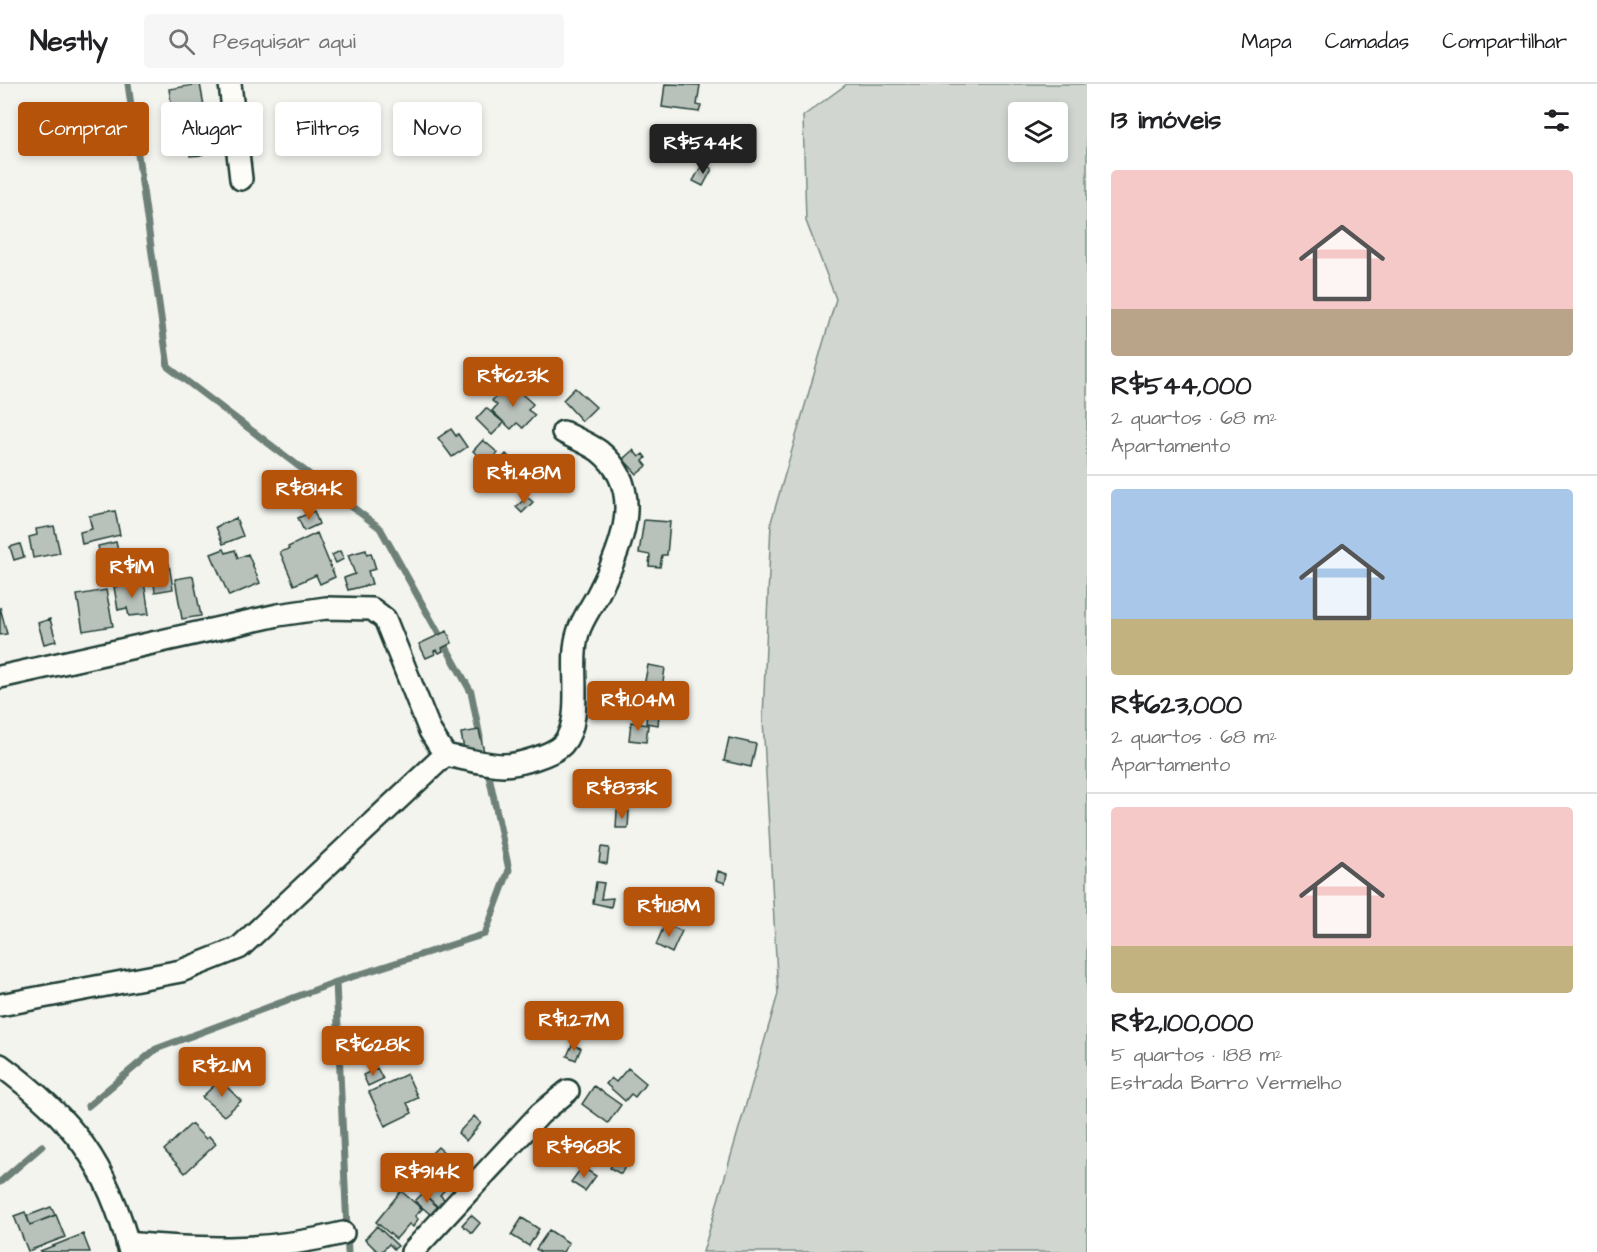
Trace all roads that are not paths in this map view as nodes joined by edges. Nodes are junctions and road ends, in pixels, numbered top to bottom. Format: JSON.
{"nodes":[{"id":1,"x":230,"y":84,"type":"edge"},
{"id":2,"x":242,"y":179,"type":"dead end"},
{"id":3,"x":563,"y":432,"type":"dead end"},
{"id":4,"x":0,"y":677,"type":"edge"},
{"id":5,"x":445,"y":755,"type":"junction"},
{"id":6,"x":0,"y":1005,"type":"edge"},
{"id":7,"x":0,"y":1065,"type":"edge"},
{"id":8,"x":568,"y":1091,"type":"dead end"},
{"id":9,"x":343,"y":1233,"type":"dead end"},
{"id":10,"x":129,"y":1247,"type":"edge"},
{"id":11,"x":412,"y":1252,"type":"edge"}],
"edges":[{"from":1,"to":2,"type":"street"},
{"from":3,"to":5,"type":"street"},
{"from":4,"to":5,"type":"street"},
{"from":5,"to":6,"type":"street"},
{"from":7,"to":10,"type":"street"},
{"from":8,"to":11,"type":"street"},
{"from":9,"to":10,"type":"street"}]}
